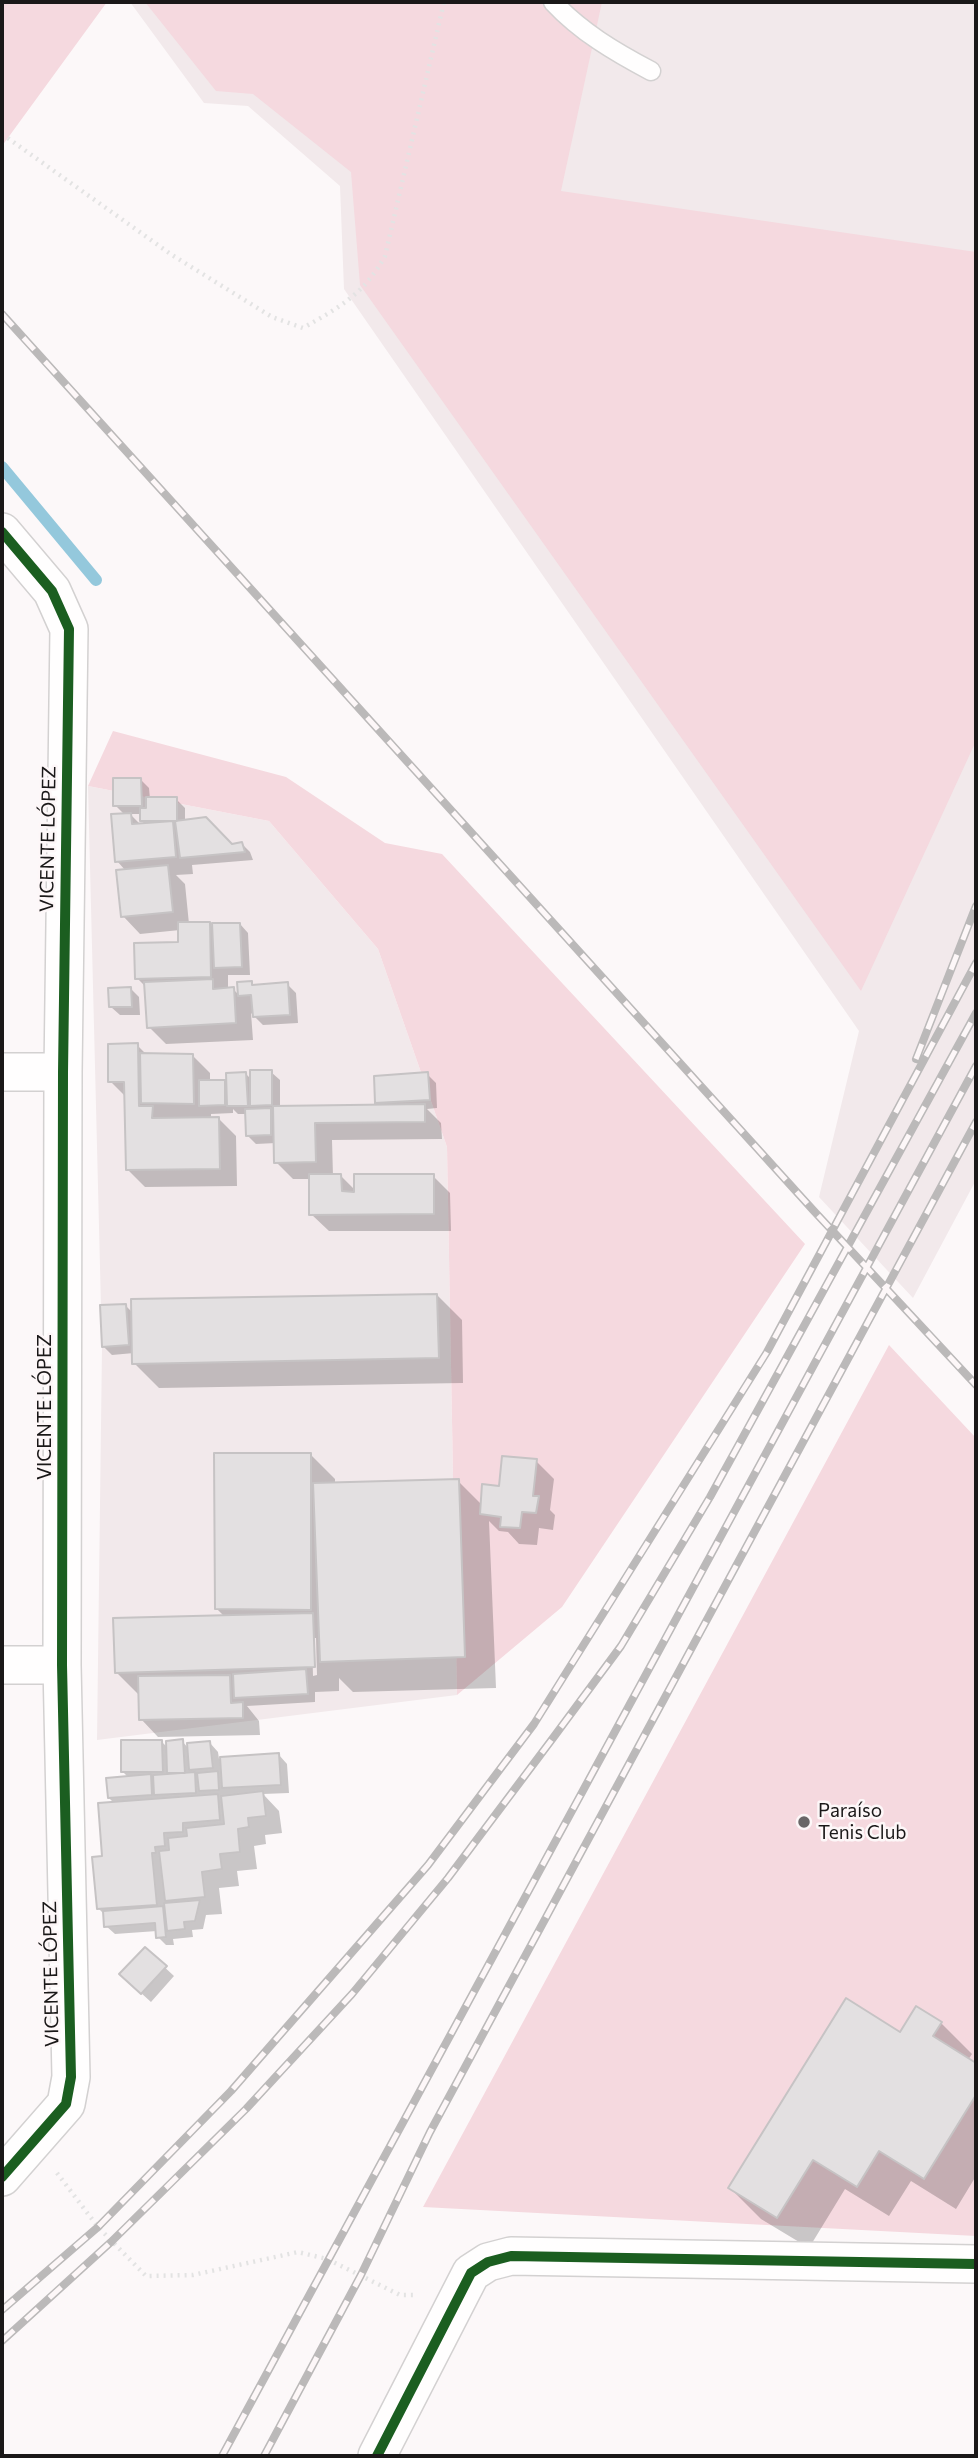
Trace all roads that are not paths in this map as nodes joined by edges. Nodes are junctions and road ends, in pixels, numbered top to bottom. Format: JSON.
{"nodes":[{"id":1,"x":553,"y":2,"type":"edge"},
{"id":2,"x":651,"y":71,"type":"dead end"},
{"id":3,"x":2,"y":532,"type":"edge"},
{"id":4,"x":2,"y":1072,"type":"edge"},
{"id":5,"x":63,"y":1072,"type":"junction"},
{"id":6,"x":2,"y":1665,"type":"edge"},
{"id":7,"x":62,"y":1665,"type":"junction"},
{"id":8,"x":2,"y":2177,"type":"edge"},
{"id":9,"x":976,"y":2264,"type":"edge"},
{"id":10,"x":377,"y":2456,"type":"edge"}],
"edges":[{"from":1,"to":2,"type":"lane"},
{"from":3,"to":5,"type":"street","name":"VICENTE LÓPEZ"},
{"from":4,"to":5,"type":"street"},
{"from":5,"to":7,"type":"street","name":"VICENTE LÓPEZ"},
{"from":6,"to":7,"type":"street"},
{"from":7,"to":8,"type":"street","name":"VICENTE LÓPEZ"},
{"from":9,"to":10,"type":"street"}]}
